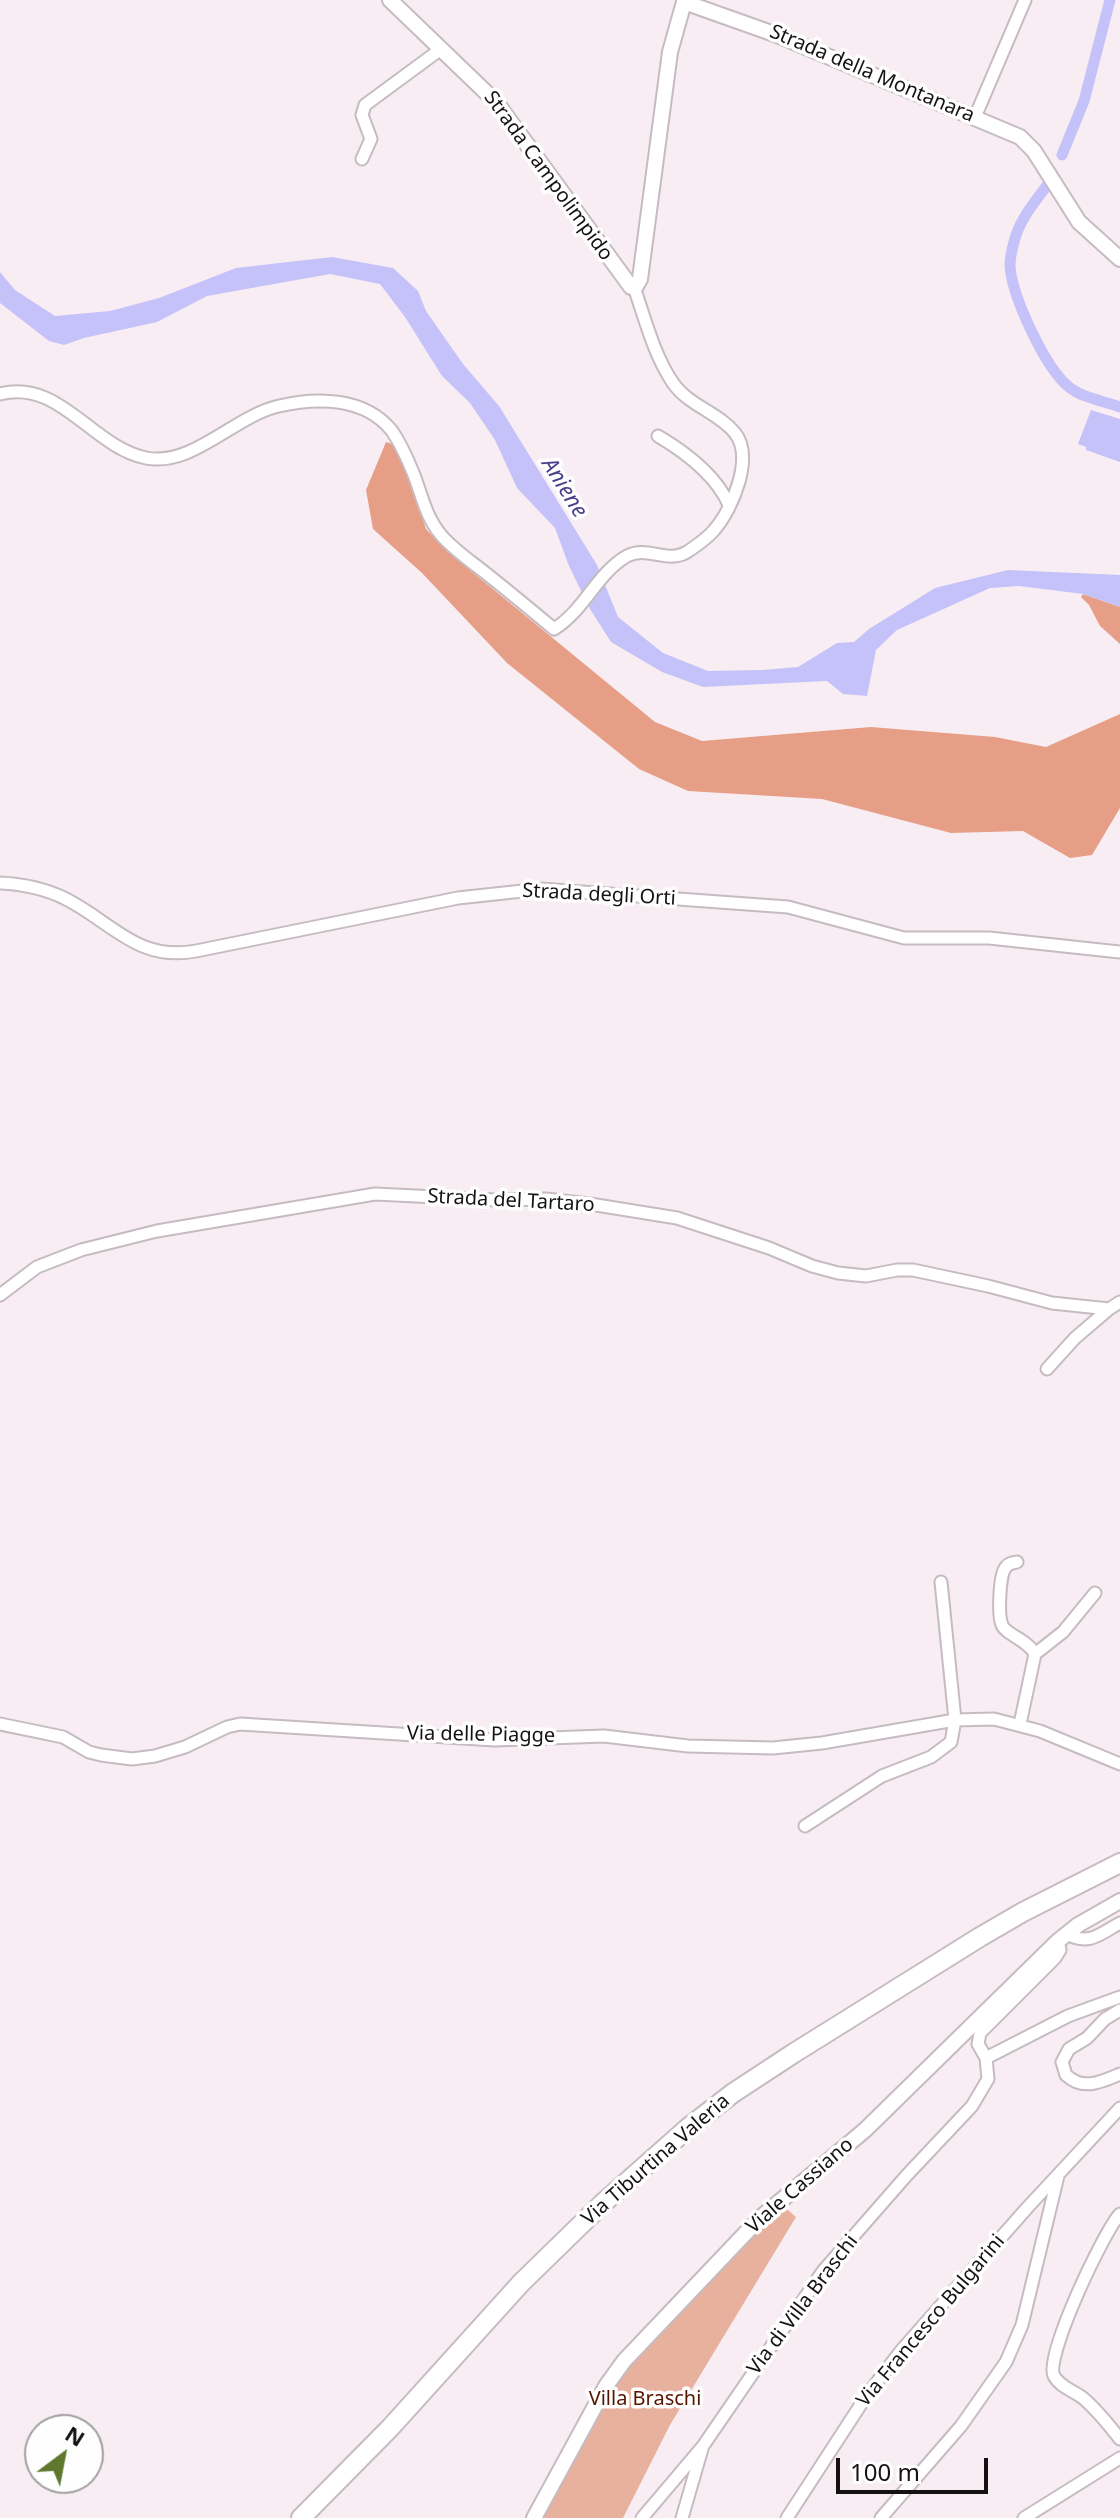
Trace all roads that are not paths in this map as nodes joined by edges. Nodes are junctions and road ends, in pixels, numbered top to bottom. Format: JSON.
{"nodes":[{"id":1,"x":390,"y":0,"type":"edge"},
{"id":2,"x":1025,"y":0,"type":"edge"},
{"id":3,"x":684,"y":1,"type":"edge"},
{"id":4,"x":441,"y":49,"type":"junction"},
{"id":5,"x":975,"y":117,"type":"junction"},
{"id":6,"x":362,"y":159,"type":"dead end"},
{"id":7,"x":1120,"y":259,"type":"edge"},
{"id":8,"x":634,"y":287,"type":"junction"},
{"id":9,"x":0,"y":394,"type":"edge"},
{"id":10,"x":658,"y":436,"type":"dead end"},
{"id":11,"x":729,"y":505,"type":"junction"},
{"id":12,"x":0,"y":883,"type":"edge"},
{"id":13,"x":1120,"y":952,"type":"edge"},
{"id":14,"x":0,"y":1295,"type":"edge"},
{"id":15,"x":1115,"y":1305,"type":"edge"},
{"id":16,"x":1047,"y":1369,"type":"dead end"},
{"id":17,"x":1017,"y":1562,"type":"dead end"},
{"id":18,"x":941,"y":1582,"type":"dead end"},
{"id":19,"x":1095,"y":1593,"type":"dead end"},
{"id":20,"x":1035,"y":1654,"type":"junction"},
{"id":21,"x":955,"y":1720,"type":"junction"},
{"id":22,"x":0,"y":1724,"type":"edge"},
{"id":23,"x":1020,"y":1724,"type":"junction"},
{"id":24,"x":1120,"y":1764,"type":"edge"},
{"id":25,"x":805,"y":1826,"type":"dead end"},
{"id":26,"x":1120,"y":1863,"type":"edge"},
{"id":27,"x":1120,"y":1901,"type":"edge"},
{"id":28,"x":1120,"y":1923,"type":"edge"},
{"id":29,"x":1063,"y":1938,"type":"junction"},
{"id":30,"x":1120,"y":1997,"type":"edge"},
{"id":31,"x":1120,"y":2010,"type":"edge"},
{"id":32,"x":986,"y":2058,"type":"junction"},
{"id":33,"x":1120,"y":2074,"type":"edge"},
{"id":34,"x":1120,"y":2108,"type":"edge"},
{"id":35,"x":1059,"y":2172,"type":"junction"},
{"id":36,"x":1120,"y":2214,"type":"edge"},
{"id":37,"x":1120,"y":2439,"type":"edge"},
{"id":38,"x":703,"y":2446,"type":"junction"},
{"id":39,"x":1120,"y":2458,"type":"edge"},
{"id":40,"x":808,"y":2488,"type":"junction"},
{"id":41,"x":301,"y":2518,"type":"edge"},
{"id":42,"x":534,"y":2518,"type":"edge"},
{"id":43,"x":642,"y":2518,"type":"edge"},
{"id":44,"x":682,"y":2518,"type":"edge"},
{"id":45,"x":787,"y":2518,"type":"edge"},
{"id":46,"x":799,"y":2518,"type":"edge"},
{"id":47,"x":881,"y":2518,"type":"edge"},
{"id":48,"x":1024,"y":2518,"type":"edge"}],
"edges":[{"from":1,"to":4,"type":"street","name":"Strada Campolimpido"},
{"from":2,"to":5,"type":"street"},
{"from":3,"to":5,"type":"street","name":"Strada della Montanara"},
{"from":3,"to":8,"type":"street"},
{"from":4,"to":6,"type":"street"},
{"from":4,"to":8,"type":"street","name":"Strada Campolimpido"},
{"from":5,"to":7,"type":"street","name":"Strada della Montanara"},
{"from":8,"to":11,"type":"street"},
{"from":9,"to":11,"type":"street"},
{"from":10,"to":11,"type":"street"},
{"from":12,"to":13,"type":"street","name":"Strada degli Orti"},
{"from":14,"to":15,"type":"street","name":"Strada del Tartaro"},
{"from":15,"to":16,"type":"street"},
{"from":17,"to":20,"type":"street"},
{"from":18,"to":21,"type":"street"},
{"from":19,"to":20,"type":"street"},
{"from":20,"to":23,"type":"street"},
{"from":21,"to":22,"type":"street","name":"Via delle Piagge"},
{"from":21,"to":23,"type":"street","name":"Via delle Piagge"},
{"from":21,"to":25,"type":"street"},
{"from":23,"to":24,"type":"street","name":"Via delle Piagge"},
{"from":26,"to":41,"type":"main road","name":"Via Tiburtina Valeria"},
{"from":27,"to":29,"type":"street","name":"Viale Cassiano"},
{"from":28,"to":29,"type":"street"},
{"from":29,"to":32,"type":"street","name":"Via di Villa Braschi"},
{"from":29,"to":42,"type":"street","name":"Viale Cassiano"},
{"from":30,"to":32,"type":"street"},
{"from":31,"to":33,"type":"street"},
{"from":32,"to":38,"type":"street","name":"Via di Villa Braschi"},
{"from":34,"to":35,"type":"street","name":"Via Francesco Bulgarini"},
{"from":35,"to":40,"type":"street","name":"Via Francesco Bulgarini"},
{"from":35,"to":47,"type":"street"},
{"from":36,"to":37,"type":"street"},
{"from":38,"to":43,"type":"street","name":"Via di Villa Braschi"},
{"from":38,"to":44,"type":"street"},
{"from":39,"to":48,"type":"street"},
{"from":40,"to":45,"type":"street","name":"Via Francesco Bulgarini"},
{"from":40,"to":46,"type":"street"}]}
